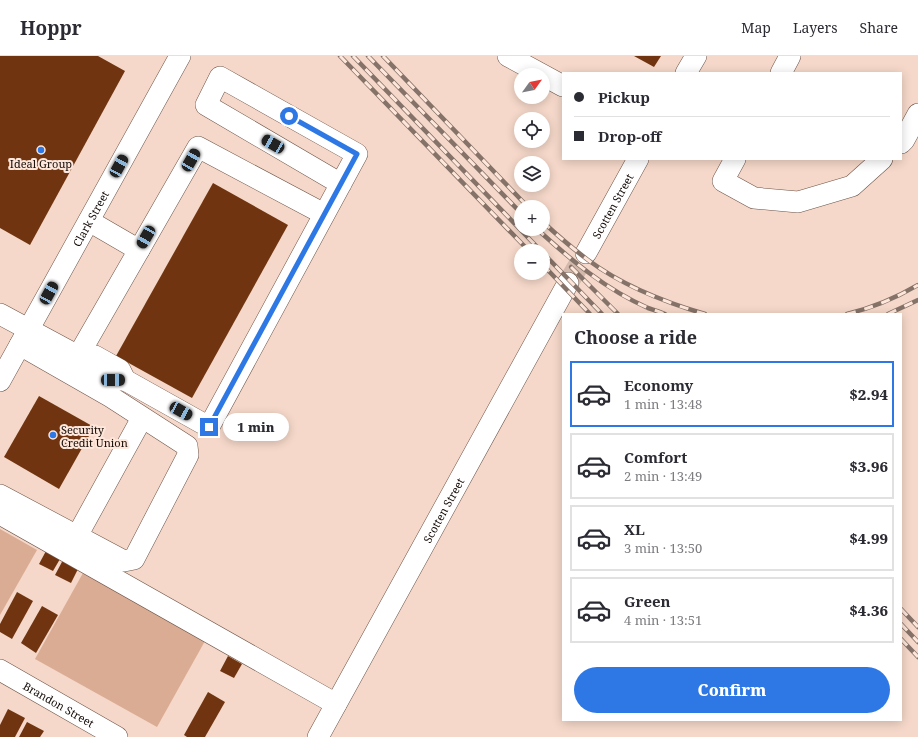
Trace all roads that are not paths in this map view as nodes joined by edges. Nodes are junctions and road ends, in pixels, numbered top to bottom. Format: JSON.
{"nodes":[{"id":1,"x":180,"y":56,"type":"edge"},
{"id":2,"x":508,"y":56,"type":"edge"},
{"id":3,"x":696,"y":56,"type":"edge"},
{"id":4,"x":790,"y":56,"type":"edge"},
{"id":5,"x":687,"y":72,"type":"edge"},
{"id":6,"x":782,"y":72,"type":"edge"},
{"id":7,"x":562,"y":85,"type":"edge"},
{"id":8,"x":918,"y":114,"type":"edge"},
{"id":9,"x":902,"y":142,"type":"edge"},
{"id":10,"x":637,"y":160,"type":"edge"},
{"id":11,"x":734,"y":160,"type":"edge"},
{"id":12,"x":881,"y":160,"type":"edge"},
{"id":13,"x":341,"y":184,"type":"junction"},
{"id":14,"x":324,"y":214,"type":"junction"},
{"id":15,"x":89,"y":222,"type":"junction"},
{"id":16,"x":139,"y":250,"type":"junction"},
{"id":17,"x":586,"y":253,"type":"tunnel mouth"},
{"id":18,"x":568,"y":283,"type":"tunnel mouth"},
{"id":19,"x":0,"y":314,"type":"edge"},
{"id":20,"x":24,"y":338,"type":"junction"},
{"id":21,"x":78,"y":356,"type":"junction"},
{"id":22,"x":0,"y":381,"type":"edge"},
{"id":23,"x":142,"y":418,"type":"junction"},
{"id":24,"x":0,"y":495,"type":"edge"},
{"id":25,"x":0,"y":514,"type":"edge"},
{"id":26,"x":77,"y":536,"type":"junction"},
{"id":27,"x":0,"y":670,"type":"edge"},
{"id":28,"x":336,"y":704,"type":"junction"},
{"id":29,"x":118,"y":737,"type":"edge"},
{"id":30,"x":318,"y":737,"type":"edge"}],
"edges":[{"from":1,"to":15,"type":"street","name":"Clark Street"},
{"from":2,"to":7,"type":"street"},
{"from":3,"to":5,"type":"street"},
{"from":4,"to":6,"type":"street"},
{"from":8,"to":9,"type":"street"},
{"from":10,"to":17,"type":"street","name":"Scotten Street"},
{"from":11,"to":12,"type":"street"},
{"from":13,"to":13,"type":"street"},
{"from":13,"to":14,"type":"street"},
{"from":14,"to":16,"type":"street"},
{"from":14,"to":21,"type":"street"},
{"from":15,"to":16,"type":"street"},
{"from":15,"to":20,"type":"street","name":"Clark Street"},
{"from":16,"to":21,"type":"street"},
{"from":18,"to":28,"type":"street","name":"Scotten Street"},
{"from":19,"to":20,"type":"street"},
{"from":20,"to":21,"type":"street"},
{"from":20,"to":22,"type":"street","name":"Clark Street"},
{"from":20,"to":23,"type":"street"},
{"from":23,"to":26,"type":"street"},
{"from":23,"to":26,"type":"street"},
{"from":24,"to":26,"type":"street"},
{"from":25,"to":28,"type":"street"},
{"from":27,"to":29,"type":"street","name":"Brandon Street"},
{"from":28,"to":30,"type":"street","name":"Scotten Street"}]}
